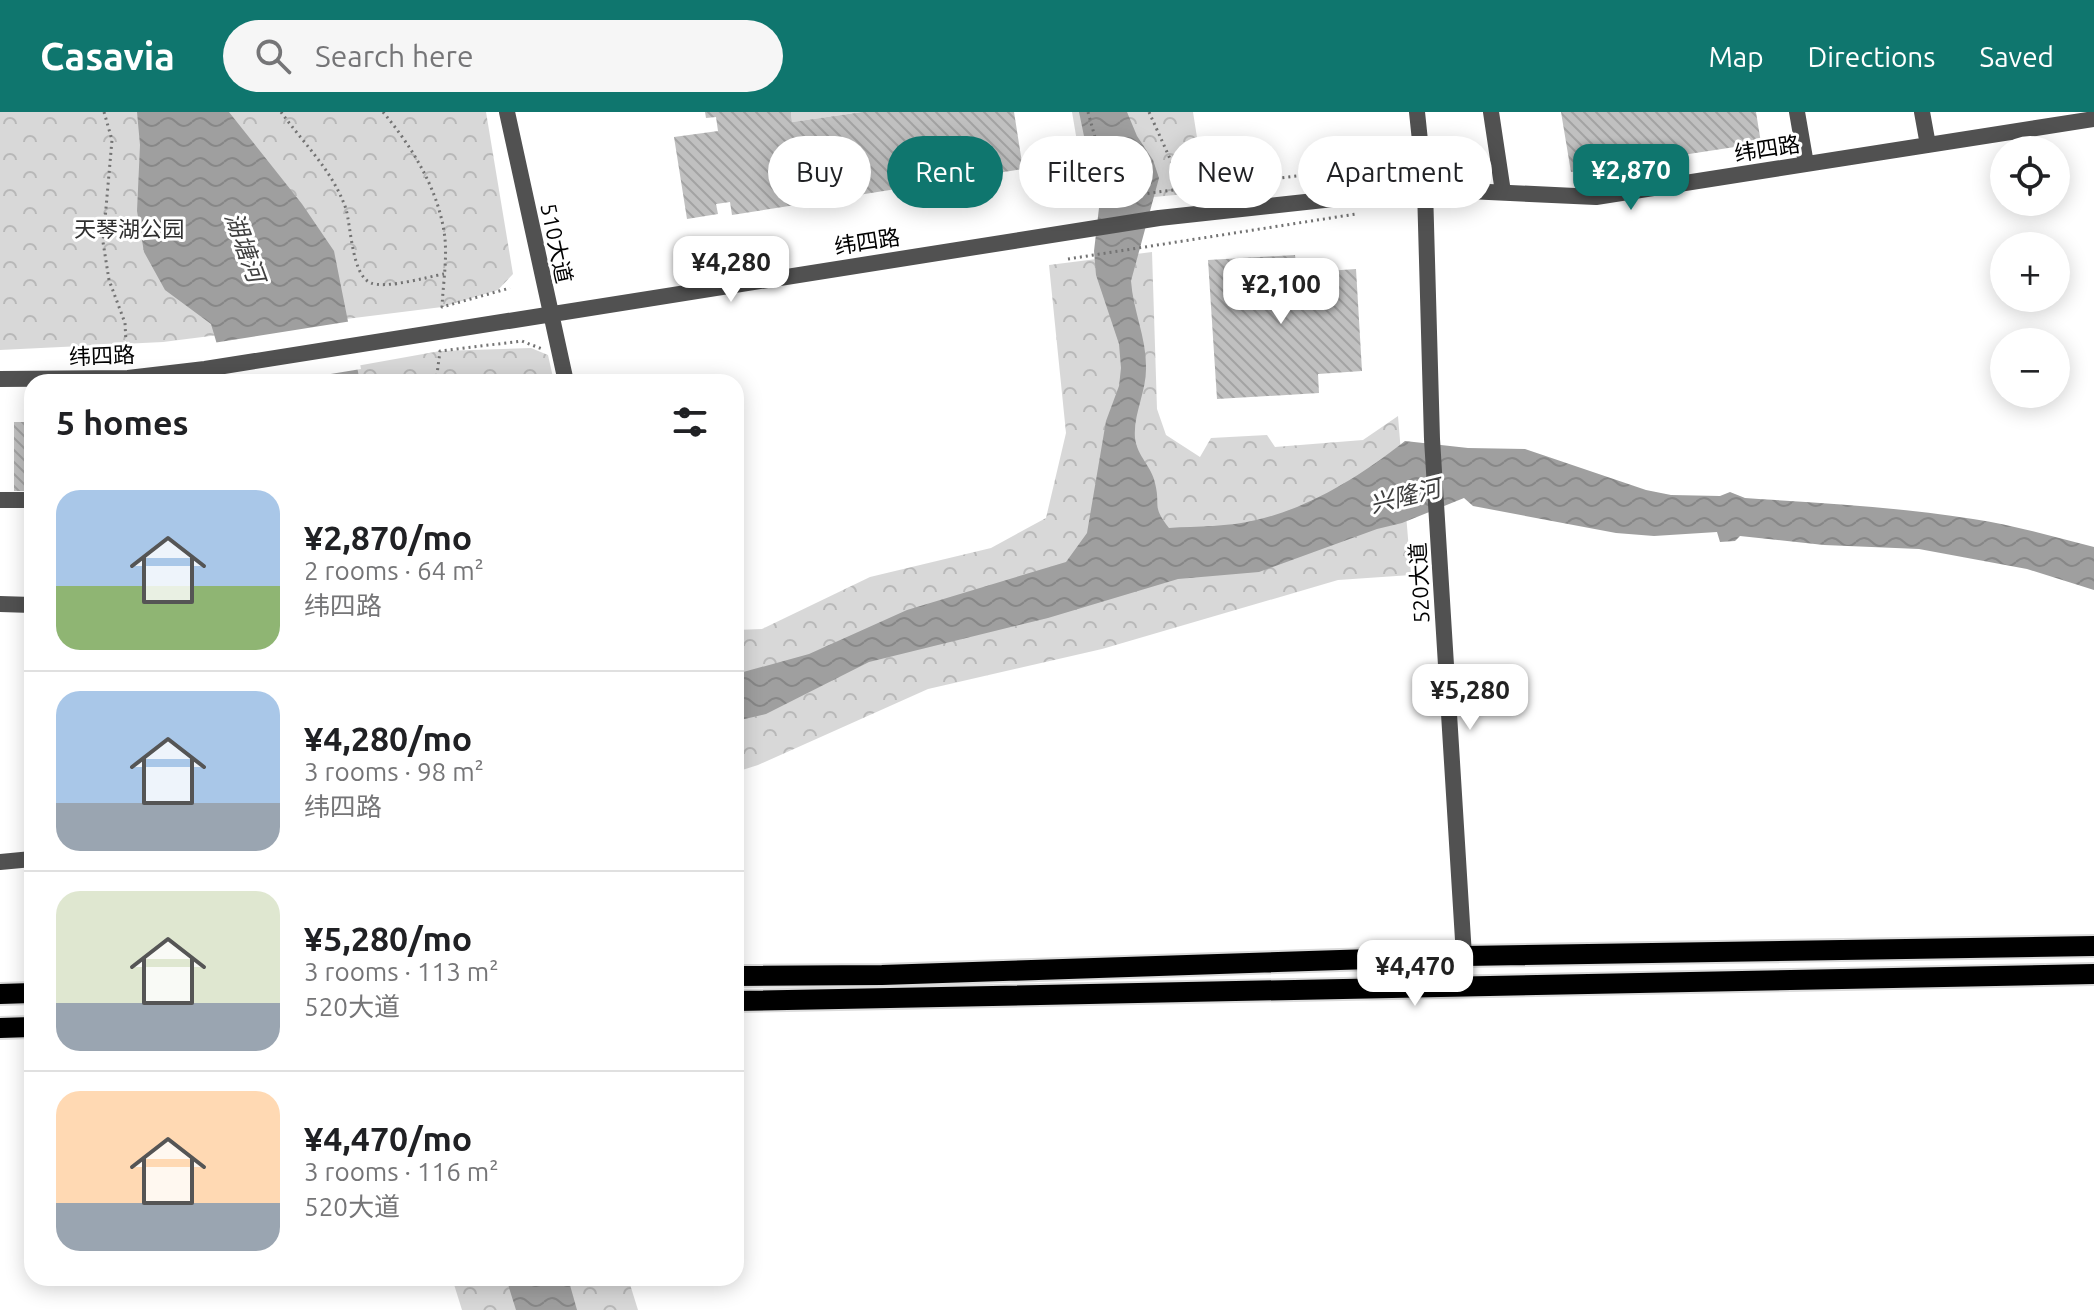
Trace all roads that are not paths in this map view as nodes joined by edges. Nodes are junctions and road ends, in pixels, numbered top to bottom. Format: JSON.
{"nodes":[{"id":1,"x":507,"y":112,"type":"edge"},
{"id":2,"x":1417,"y":112,"type":"edge"},
{"id":3,"x":1491,"y":112,"type":"edge"},
{"id":4,"x":1922,"y":112,"type":"edge"},
{"id":5,"x":1802,"y":113,"type":"edge"},
{"id":6,"x":2094,"y":119,"type":"edge"},
{"id":7,"x":1419,"y":136,"type":"edge"},
{"id":8,"x":1928,"y":145,"type":"junction"},
{"id":9,"x":1806,"y":164,"type":"junction"},
{"id":10,"x":1492,"y":192,"type":"edge"},
{"id":11,"x":1503,"y":192,"type":"junction"},
{"id":12,"x":1298,"y":203,"type":"edge"},
{"id":13,"x":1426,"y":208,"type":"edge"},
{"id":14,"x":550,"y":313,"type":"junction"},
{"id":15,"x":162,"y":374,"type":"edge"},
{"id":16,"x":564,"y":374,"type":"edge"},
{"id":17,"x":0,"y":379,"type":"edge"},
{"id":18,"x":24,"y":379,"type":"edge"},
{"id":19,"x":0,"y":500,"type":"edge"},
{"id":20,"x":24,"y":500,"type":"edge"},
{"id":21,"x":0,"y":604,"type":"edge"},
{"id":22,"x":24,"y":605,"type":"edge"},
{"id":23,"x":24,"y":860,"type":"edge"},
{"id":24,"x":0,"y":862,"type":"edge"},
{"id":25,"x":2094,"y":946,"type":"edge"},
{"id":26,"x":1464,"y":956,"type":"junction"},
{"id":27,"x":2094,"y":974,"type":"edge"},
{"id":28,"x":744,"y":976,"type":"edge"},
{"id":29,"x":24,"y":993,"type":"edge"},
{"id":30,"x":0,"y":994,"type":"edge"},
{"id":31,"x":744,"y":1001,"type":"edge"},
{"id":32,"x":24,"y":1027,"type":"edge"},
{"id":33,"x":0,"y":1028,"type":"edge"}],
"edges":[{"from":1,"to":14,"type":"street","name":"510大道"},
{"from":2,"to":7,"type":"street","name":"520大道"},
{"from":3,"to":11,"type":"street"},
{"from":4,"to":8,"type":"street"},
{"from":5,"to":9,"type":"street"},
{"from":6,"to":8,"type":"street","name":"纬四路"},
{"from":8,"to":9,"type":"street","name":"纬四路"},
{"from":9,"to":11,"type":"street","name":"纬四路"},
{"from":10,"to":11,"type":"street","name":"纬四路"},
{"from":12,"to":14,"type":"street","name":"纬四路"},
{"from":13,"to":26,"type":"street","name":"520大道"},
{"from":14,"to":15,"type":"street","name":"纬四路"},
{"from":14,"to":16,"type":"street","name":"510大道"},
{"from":17,"to":18,"type":"street","name":"纬四路"},
{"from":19,"to":20,"type":"street"},
{"from":21,"to":22,"type":"street"},
{"from":23,"to":24,"type":"street"},
{"from":25,"to":26,"type":"main road"},
{"from":26,"to":28,"type":"main road"},
{"from":27,"to":31,"type":"main road"},
{"from":29,"to":30,"type":"main road"},
{"from":32,"to":33,"type":"main road"}]}
